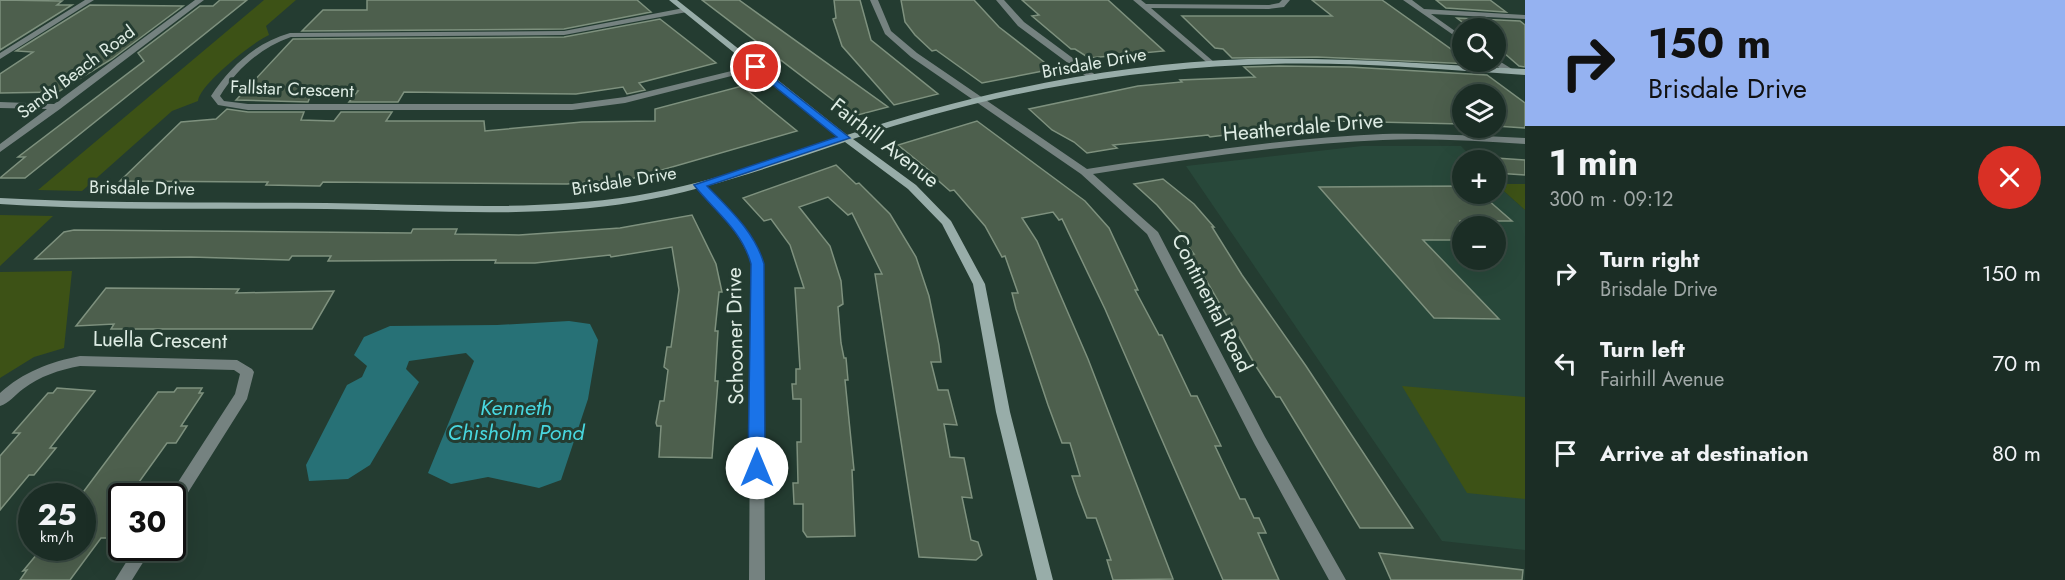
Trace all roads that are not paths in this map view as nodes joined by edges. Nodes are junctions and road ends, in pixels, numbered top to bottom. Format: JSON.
{"nodes":[{"id":1,"x":90,"y":0,"type":"edge"},
{"id":2,"x":200,"y":0,"type":"edge"},
{"id":3,"x":673,"y":0,"type":"edge"},
{"id":4,"x":874,"y":0,"type":"edge"},
{"id":5,"x":1000,"y":0,"type":"edge"},
{"id":6,"x":1137,"y":0,"type":"edge"},
{"id":7,"x":1286,"y":0,"type":"edge"},
{"id":8,"x":1407,"y":0,"type":"edge"},
{"id":9,"x":1145,"y":6,"type":"junction"},
{"id":10,"x":684,"y":10,"type":"junction"},
{"id":11,"x":1422,"y":11,"type":"junction"},
{"id":12,"x":1525,"y":16,"type":"edge"},
{"id":13,"x":1452,"y":32,"type":"edge"},
{"id":14,"x":0,"y":57,"type":"edge"},
{"id":15,"x":1211,"y":64,"type":"junction"},
{"id":16,"x":756,"y":67,"type":"junction"},
{"id":17,"x":1506,"y":69,"type":"edge"},
{"id":18,"x":1509,"y":71,"type":"junction"},
{"id":19,"x":1525,"y":72,"type":"edge"},
{"id":20,"x":1094,"y":78,"type":"junction"},
{"id":21,"x":984,"y":100,"type":"junction"},
{"id":22,"x":0,"y":105,"type":"edge"},
{"id":23,"x":57,"y":107,"type":"junction"},
{"id":24,"x":845,"y":138,"type":"junction"},
{"id":25,"x":1525,"y":141,"type":"edge"},
{"id":26,"x":0,"y":149,"type":"edge"},
{"id":27,"x":1085,"y":172,"type":"junction"},
{"id":28,"x":699,"y":185,"type":"junction"},
{"id":29,"x":0,"y":201,"type":"edge"},
{"id":30,"x":0,"y":401,"type":"edge"},
{"id":31,"x":186,"y":483,"type":"edge"},
{"id":32,"x":135,"y":561,"type":"edge"},
{"id":33,"x":123,"y":580,"type":"edge"},
{"id":34,"x":757,"y":580,"type":"edge"},
{"id":35,"x":1045,"y":580,"type":"edge"},
{"id":36,"x":1338,"y":580,"type":"edge"}],
"edges":[{"from":1,"to":14,"type":"street"},
{"from":2,"to":23,"type":"street","name":"Sandy Beach Road"},
{"from":3,"to":10,"type":"street","name":"Fairhill Avenue"},
{"from":4,"to":21,"type":"street","name":"Continental Road"},
{"from":5,"to":20,"type":"street"},
{"from":6,"to":9,"type":"street"},
{"from":7,"to":9,"type":"street"},
{"from":8,"to":11,"type":"street"},
{"from":9,"to":15,"type":"street"},
{"from":10,"to":16,"type":"street","name":"Fairhill Avenue"},
{"from":10,"to":16,"type":"street","name":"Fallstar Crescent"},
{"from":11,"to":12,"type":"street"},
{"from":11,"to":13,"type":"street"},
{"from":15,"to":18,"type":"street","name":"Brisdale Drive"},
{"from":15,"to":20,"type":"street","name":"Brisdale Drive"},
{"from":16,"to":24,"type":"street","name":"Fairhill Avenue"},
{"from":17,"to":18,"type":"street"},
{"from":18,"to":19,"type":"street","name":"Brisdale Drive"},
{"from":20,"to":21,"type":"street","name":"Brisdale Drive"},
{"from":21,"to":24,"type":"street","name":"Brisdale Drive"},
{"from":21,"to":27,"type":"street","name":"Continental Road"},
{"from":22,"to":23,"type":"street"},
{"from":23,"to":26,"type":"street","name":"Sandy Beach Road"},
{"from":24,"to":28,"type":"street","name":"Brisdale Drive"},
{"from":24,"to":35,"type":"street","name":"Fairhill Avenue"},
{"from":25,"to":27,"type":"street","name":"Heatherdale Drive"},
{"from":27,"to":36,"type":"street","name":"Continental Road"},
{"from":28,"to":29,"type":"street","name":"Brisdale Drive"},
{"from":28,"to":34,"type":"street","name":"Schooner Drive"},
{"from":30,"to":31,"type":"street","name":"Luella Crescent"},
{"from":32,"to":33,"type":"street"}]}
